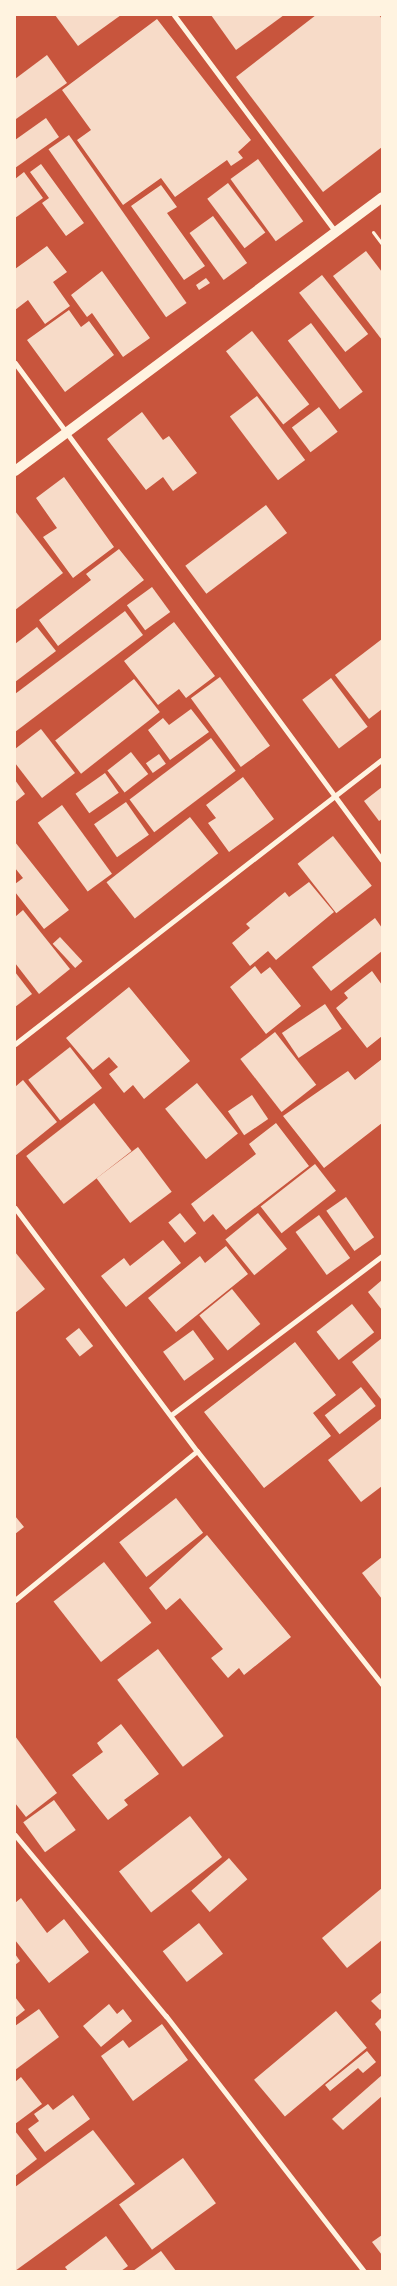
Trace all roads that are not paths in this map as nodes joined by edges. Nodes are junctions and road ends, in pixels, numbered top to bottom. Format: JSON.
{"nodes":[{"id":1,"x":174,"y":15,"type":"edge"},
{"id":2,"x":382,"y":197,"type":"edge"},
{"id":3,"x":335,"y":231,"type":"junction"},
{"id":4,"x":15,"y":362,"type":"edge"},
{"id":5,"x":66,"y":432,"type":"junction"},
{"id":6,"x":15,"y":471,"type":"edge"},
{"id":7,"x":382,"y":759,"type":"edge"},
{"id":8,"x":332,"y":796,"type":"junction"},
{"id":9,"x":382,"y":860,"type":"edge"},
{"id":10,"x":15,"y":1044,"type":"edge"},
{"id":11,"x":15,"y":1208,"type":"edge"},
{"id":12,"x":382,"y":1256,"type":"edge"},
{"id":13,"x":171,"y":1415,"type":"junction"},
{"id":14,"x":197,"y":1451,"type":"junction"},
{"id":15,"x":15,"y":1600,"type":"edge"},
{"id":16,"x":382,"y":1684,"type":"edge"},
{"id":17,"x":15,"y":1835,"type":"edge"},
{"id":18,"x":364,"y":2271,"type":"edge"}],
"edges":[{"from":1,"to":3,"type":"street"},
{"from":2,"to":3,"type":"main road"},
{"from":3,"to":5,"type":"main road"},
{"from":4,"to":5,"type":"street"},
{"from":5,"to":6,"type":"main road"},
{"from":5,"to":8,"type":"street"},
{"from":7,"to":8,"type":"street"},
{"from":8,"to":9,"type":"street"},
{"from":8,"to":10,"type":"street"},
{"from":11,"to":13,"type":"street"},
{"from":12,"to":13,"type":"street"},
{"from":13,"to":14,"type":"street"},
{"from":14,"to":15,"type":"street"},
{"from":14,"to":16,"type":"street"},
{"from":17,"to":18,"type":"street"}]}
